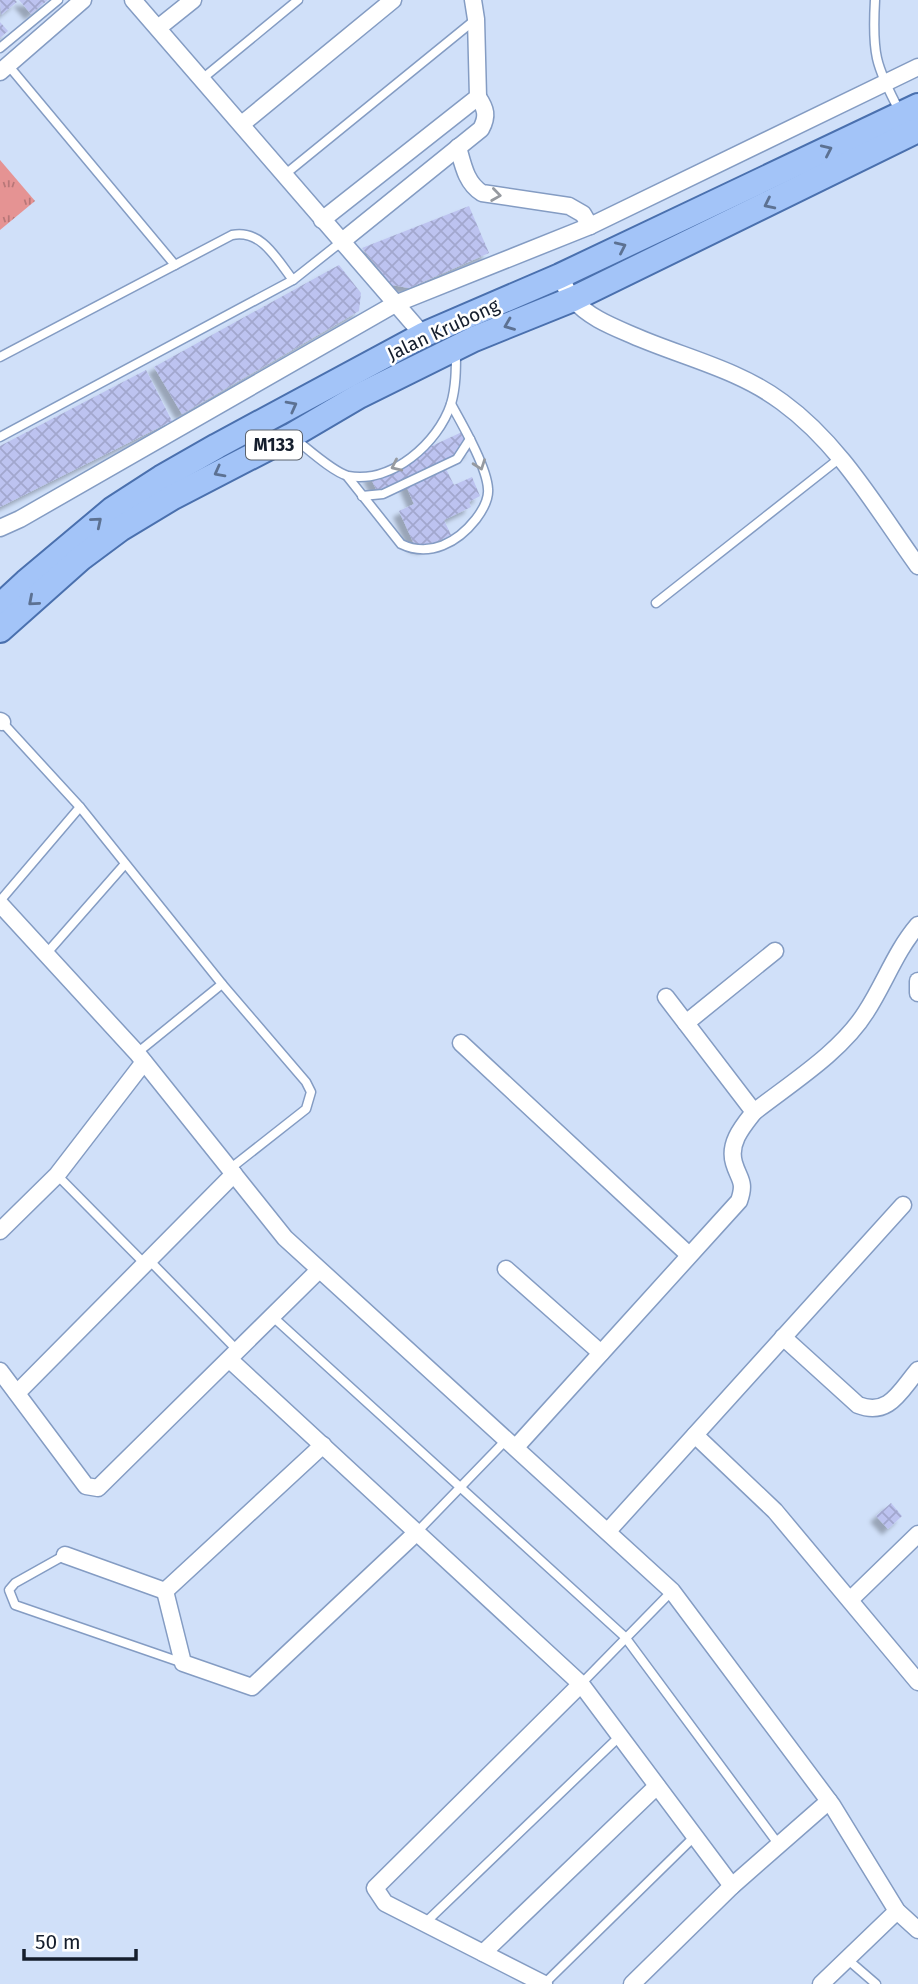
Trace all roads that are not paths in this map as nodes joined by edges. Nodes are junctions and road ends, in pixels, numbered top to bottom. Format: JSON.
{"nodes":[{"id":1,"x":58,"y":0,"type":"edge"},
{"id":2,"x":83,"y":0,"type":"edge"},
{"id":3,"x":133,"y":0,"type":"edge"},
{"id":4,"x":193,"y":0,"type":"edge"},
{"id":5,"x":298,"y":0,"type":"edge"},
{"id":6,"x":393,"y":0,"type":"edge"},
{"id":7,"x":473,"y":0,"type":"edge"},
{"id":8,"x":875,"y":0,"type":"edge"},
{"id":9,"x":476,"y":19,"type":"junction"},
{"id":10,"x":158,"y":29,"type":"junction"},
{"id":11,"x":0,"y":48,"type":"edge"},
{"id":12,"x":918,"y":67,"type":"edge"},
{"id":13,"x":4,"y":68,"type":"edge"},
{"id":14,"x":202,"y":79,"type":"junction"},
{"id":15,"x":885,"y":84,"type":"junction"},
{"id":16,"x":478,"y":97,"type":"junction"},
{"id":17,"x":912,"y":117,"type":"edge"},
{"id":18,"x":242,"y":124,"type":"junction"},
{"id":19,"x":458,"y":147,"type":"junction"},
{"id":20,"x":284,"y":176,"type":"junction"},
{"id":21,"x":322,"y":220,"type":"junction"},
{"id":22,"x":590,"y":226,"type":"junction"},
{"id":23,"x":341,"y":242,"type":"junction"},
{"id":24,"x":175,"y":265,"type":"junction"},
{"id":25,"x":560,"y":276,"type":"junction"},
{"id":26,"x":293,"y":280,"type":"junction"},
{"id":27,"x":572,"y":299,"type":"junction"},
{"id":28,"x":395,"y":304,"type":"junction"},
{"id":29,"x":423,"y":335,"type":"junction"},
{"id":30,"x":456,"y":348,"type":"junction"},
{"id":31,"x":0,"y":357,"type":"edge"},
{"id":32,"x":451,"y":404,"type":"junction"},
{"id":33,"x":291,"y":436,"type":"junction"},
{"id":34,"x":0,"y":438,"type":"edge"},
{"id":35,"x":470,"y":439,"type":"junction"},
{"id":36,"x":840,"y":457,"type":"junction"},
{"id":37,"x":347,"y":475,"type":"junction"},
{"id":38,"x":362,"y":496,"type":"junction"},
{"id":39,"x":0,"y":528,"type":"edge"},
{"id":40,"x":918,"y":566,"type":"edge"},
{"id":41,"x":26,"y":582,"type":"junction"},
{"id":42,"x":0,"y":590,"type":"edge"},
{"id":43,"x":656,"y":603,"type":"dead end"},
{"id":44,"x":0,"y":606,"type":"edge"},
{"id":45,"x":0,"y":630,"type":"edge"},
{"id":46,"x":1,"y":721,"type":"edge"},
{"id":47,"x":80,"y":807,"type":"junction"},
{"id":48,"x":125,"y":864,"type":"junction"},
{"id":49,"x":0,"y":902,"type":"edge"},
{"id":50,"x":918,"y":925,"type":"edge"},
{"id":51,"x":775,"y":951,"type":"dead end"},
{"id":52,"x":47,"y":954,"type":"junction"},
{"id":53,"x":918,"y":981,"type":"edge"},
{"id":54,"x":222,"y":984,"type":"junction"},
{"id":55,"x":918,"y":993,"type":"edge"},
{"id":56,"x":666,"y":997,"type":"dead end"},
{"id":57,"x":686,"y":1023,"type":"junction"},
{"id":58,"x":461,"y":1043,"type":"dead end"},
{"id":59,"x":140,"y":1057,"type":"junction"},
{"id":60,"x":754,"y":1112,"type":"junction"},
{"id":61,"x":232,"y":1171,"type":"junction"},
{"id":62,"x":57,"y":1175,"type":"junction"},
{"id":63,"x":903,"y":1205,"type":"dead end"},
{"id":64,"x":0,"y":1231,"type":"edge"},
{"id":65,"x":689,"y":1255,"type":"junction"},
{"id":66,"x":147,"y":1262,"type":"junction"},
{"id":67,"x":506,"y":1269,"type":"dead end"},
{"id":68,"x":319,"y":1270,"type":"junction"},
{"id":69,"x":273,"y":1317,"type":"junction"},
{"id":70,"x":783,"y":1337,"type":"junction"},
{"id":71,"x":601,"y":1353,"type":"junction"},
{"id":72,"x":235,"y":1356,"type":"junction"},
{"id":73,"x":918,"y":1370,"type":"edge"},
{"id":74,"x":0,"y":1371,"type":"edge"},
{"id":75,"x":17,"y":1393,"type":"junction"},
{"id":76,"x":695,"y":1435,"type":"junction"},
{"id":77,"x":512,"y":1443,"type":"junction"},
{"id":78,"x":323,"y":1445,"type":"junction"},
{"id":79,"x":462,"y":1487,"type":"junction"},
{"id":80,"x":608,"y":1531,"type":"junction"},
{"id":81,"x":417,"y":1532,"type":"junction"},
{"id":82,"x":918,"y":1534,"type":"edge"},
{"id":83,"x":65,"y":1555,"type":"joint"},
{"id":84,"x":165,"y":1591,"type":"junction"},
{"id":85,"x":672,"y":1591,"type":"junction"},
{"id":86,"x":850,"y":1600,"type":"junction"},
{"id":87,"x":625,"y":1637,"type":"junction"},
{"id":88,"x":183,"y":1663,"type":"junction"},
{"id":89,"x":918,"y":1682,"type":"edge"},
{"id":90,"x":581,"y":1684,"type":"junction"},
{"id":91,"x":620,"y":1736,"type":"junction"},
{"id":92,"x":657,"y":1786,"type":"junction"},
{"id":93,"x":829,"y":1801,"type":"junction"},
{"id":94,"x":695,"y":1837,"type":"junction"},
{"id":95,"x":779,"y":1845,"type":"junction"},
{"id":96,"x":732,"y":1886,"type":"junction"},
{"id":97,"x":897,"y":1911,"type":"junction"},
{"id":98,"x":424,"y":1924,"type":"junction"},
{"id":99,"x":918,"y":1930,"type":"edge"},
{"id":100,"x":483,"y":1953,"type":"junction"},
{"id":101,"x":847,"y":1959,"type":"junction"},
{"id":102,"x":544,"y":1984,"type":"edge"},
{"id":103,"x":632,"y":1984,"type":"edge"},
{"id":104,"x":821,"y":1984,"type":"edge"},
{"id":105,"x":876,"y":1984,"type":"edge"}],
"edges":[{"from":1,"to":11,"type":"lane"},
{"from":2,"to":13,"type":"street"},
{"from":3,"to":10,"type":"street"},
{"from":4,"to":10,"type":"street"},
{"from":5,"to":14,"type":"lane"},
{"from":6,"to":18,"type":"street"},
{"from":7,"to":9,"type":"street"},
{"from":8,"to":15,"type":"lane"},
{"from":9,"to":16,"type":"street"},
{"from":9,"to":20,"type":"lane"},
{"from":10,"to":14,"type":"street"},
{"from":12,"to":15,"type":"street"},
{"from":13,"to":24,"type":"lane"},
{"from":14,"to":18,"type":"street"},
{"from":15,"to":17,"type":"lane"},
{"from":15,"to":22,"type":"street"},
{"from":16,"to":19,"type":"street"},
{"from":16,"to":21,"type":"street"},
{"from":25,"to":17,"type":"main road","name":"Jalan Krubong","number":"M133","one_way":true},
{"from":17,"to":27,"type":"main road","name":"Jalan Krubong","number":"M133","one_way":true},
{"from":18,"to":20,"type":"street"},
{"from":19,"to":22,"type":"street","one_way":true},
{"from":19,"to":23,"type":"street"},
{"from":20,"to":21,"type":"street"},
{"from":21,"to":23,"type":"street"},
{"from":22,"to":28,"type":"street"},
{"from":23,"to":26,"type":"lane"},
{"from":23,"to":28,"type":"street"},
{"from":24,"to":26,"type":"lane"},
{"from":24,"to":31,"type":"lane"},
{"from":25,"to":27,"type":"street"},
{"from":25,"to":29,"type":"main road","name":"Jalan Krubong","number":"M133"},
{"from":26,"to":34,"type":"lane"},
{"from":27,"to":30,"type":"main road","name":"Jalan Krubong","number":"M133","one_way":true},
{"from":27,"to":36,"type":"street"},
{"from":28,"to":29,"type":"street"},
{"from":28,"to":39,"type":"street"},
{"from":41,"to":29,"type":"main road","name":"Jalan Krubong","number":"M133","one_way":true},
{"from":30,"to":32,"type":"lane"},
{"from":30,"to":33,"type":"main road","name":"Jalan Krubong","number":"M133"},
{"from":32,"to":35,"type":"lane"},
{"from":32,"to":37,"type":"lane","one_way":true},
{"from":33,"to":37,"type":"lane"},
{"from":33,"to":45,"type":"main road","name":"Jalan Krubong","number":"M133","one_way":true},
{"from":35,"to":38,"type":"lane"},
{"from":35,"to":38,"type":"lane","one_way":true},
{"from":36,"to":40,"type":"street"},
{"from":36,"to":43,"type":"lane"},
{"from":37,"to":38,"type":"lane"},
{"from":41,"to":42,"type":"main road"},
{"from":41,"to":44,"type":"main road","name":"Jalan Krubong","number":"M133"},
{"from":46,"to":47,"type":"lane"},
{"from":47,"to":48,"type":"lane"},
{"from":47,"to":49,"type":"lane"},
{"from":48,"to":52,"type":"lane"},
{"from":48,"to":54,"type":"lane"},
{"from":49,"to":52,"type":"street"},
{"from":50,"to":60,"type":"street"},
{"from":51,"to":57,"type":"street"},
{"from":52,"to":59,"type":"street"},
{"from":53,"to":55,"type":"street"},
{"from":54,"to":59,"type":"lane"},
{"from":54,"to":61,"type":"lane"},
{"from":56,"to":57,"type":"street"},
{"from":57,"to":60,"type":"street"},
{"from":58,"to":65,"type":"street"},
{"from":59,"to":61,"type":"street"},
{"from":59,"to":62,"type":"street"},
{"from":60,"to":65,"type":"street"},
{"from":61,"to":66,"type":"street"},
{"from":61,"to":68,"type":"street"},
{"from":62,"to":64,"type":"street"},
{"from":62,"to":66,"type":"lane"},
{"from":63,"to":70,"type":"street"},
{"from":65,"to":71,"type":"street"},
{"from":66,"to":72,"type":"lane"},
{"from":66,"to":75,"type":"street"},
{"from":67,"to":71,"type":"street"},
{"from":68,"to":69,"type":"street"},
{"from":68,"to":77,"type":"street"},
{"from":69,"to":72,"type":"street"},
{"from":69,"to":79,"type":"lane"},
{"from":70,"to":73,"type":"street"},
{"from":70,"to":76,"type":"street"},
{"from":71,"to":77,"type":"street"},
{"from":72,"to":75,"type":"street"},
{"from":72,"to":78,"type":"street"},
{"from":74,"to":75,"type":"street"},
{"from":76,"to":80,"type":"street"},
{"from":76,"to":86,"type":"street"},
{"from":77,"to":79,"type":"lane"},
{"from":77,"to":80,"type":"street"},
{"from":78,"to":81,"type":"street"},
{"from":78,"to":84,"type":"street"},
{"from":79,"to":81,"type":"lane"},
{"from":79,"to":87,"type":"lane"},
{"from":80,"to":85,"type":"street"},
{"from":81,"to":88,"type":"street"},
{"from":81,"to":90,"type":"street"},
{"from":82,"to":86,"type":"street"},
{"from":83,"to":84,"type":"street"},
{"from":83,"to":88,"type":"lane"},
{"from":84,"to":88,"type":"street"},
{"from":85,"to":87,"type":"lane"},
{"from":85,"to":93,"type":"street"},
{"from":86,"to":89,"type":"street"},
{"from":87,"to":90,"type":"lane"},
{"from":87,"to":95,"type":"lane"},
{"from":90,"to":91,"type":"street"},
{"from":90,"to":98,"type":"street"},
{"from":91,"to":92,"type":"street"},
{"from":91,"to":98,"type":"lane"},
{"from":92,"to":94,"type":"street"},
{"from":92,"to":100,"type":"street"},
{"from":93,"to":95,"type":"street"},
{"from":93,"to":97,"type":"street"},
{"from":94,"to":96,"type":"street"},
{"from":94,"to":102,"type":"lane"},
{"from":95,"to":96,"type":"street"},
{"from":96,"to":103,"type":"street"},
{"from":97,"to":99,"type":"street"},
{"from":97,"to":101,"type":"street"},
{"from":98,"to":100,"type":"street"},
{"from":100,"to":102,"type":"street"},
{"from":101,"to":104,"type":"street"},
{"from":101,"to":105,"type":"lane"}]}
